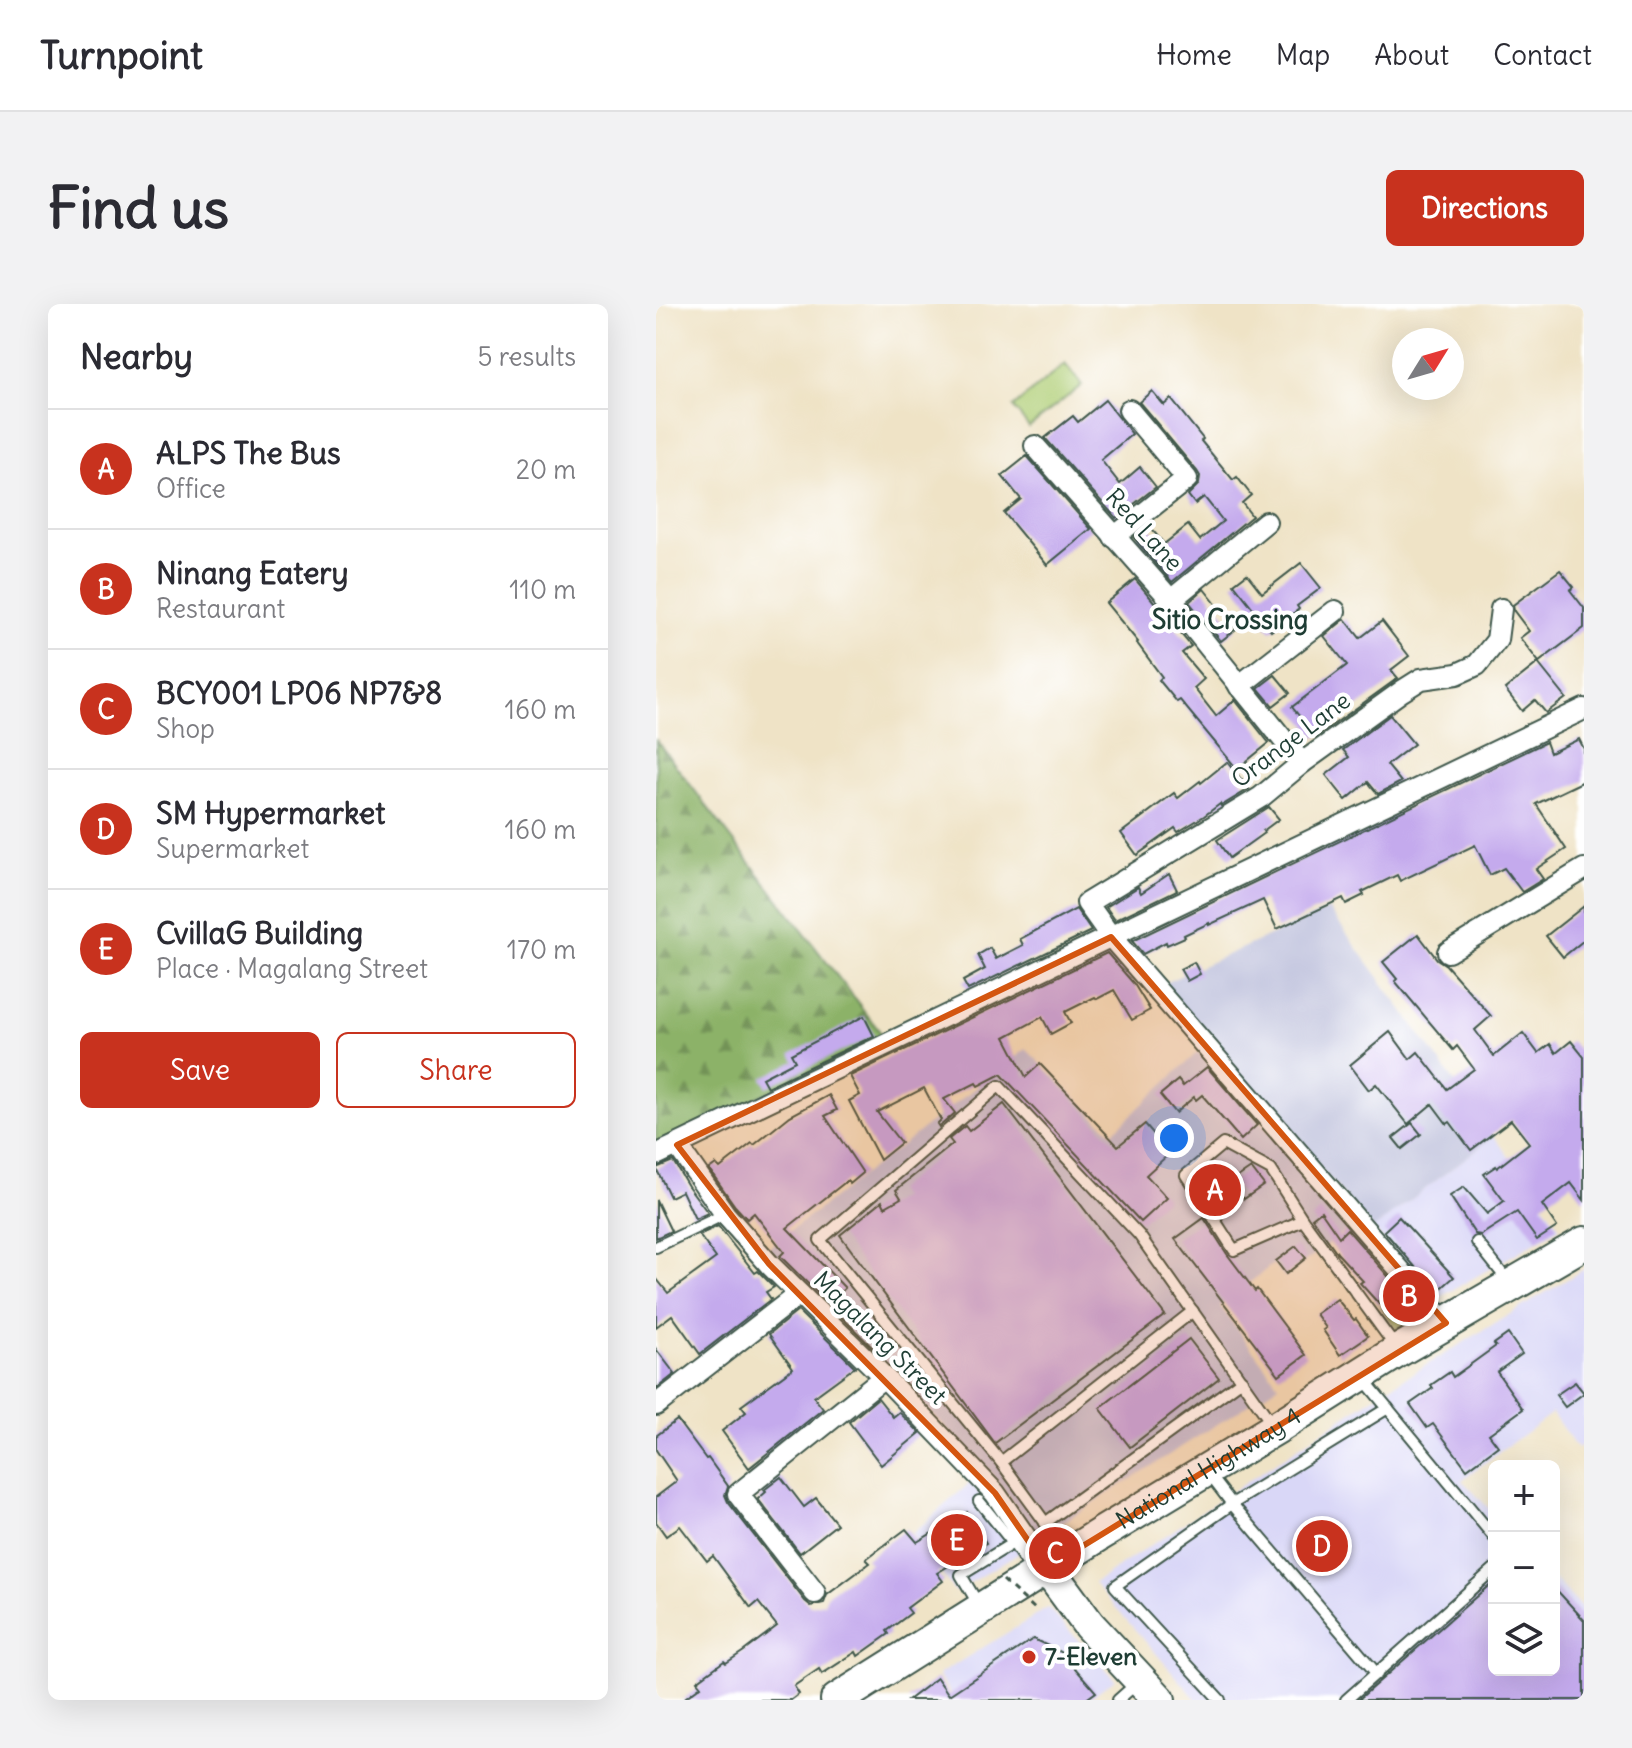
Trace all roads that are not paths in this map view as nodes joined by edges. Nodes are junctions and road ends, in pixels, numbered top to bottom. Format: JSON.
{"nodes":[{"id":1,"x":1129,"y":410,"type":"dead end"},
{"id":2,"x":1035,"y":446,"type":"dead end"},
{"id":3,"x":1266,"y":522,"type":"dead end"},
{"id":4,"x":1114,"y":537,"type":"junction"},
{"id":5,"x":1171,"y":600,"type":"junction"},
{"id":6,"x":1501,"y":609,"type":"dead end"},
{"id":7,"x":1335,"y":611,"type":"dead end"},
{"id":8,"x":1239,"y":686,"type":"junction"},
{"id":9,"x":1584,"y":709,"type":"edge"},
{"id":10,"x":1302,"y":763,"type":"junction"},
{"id":11,"x":1584,"y":869,"type":"edge"},
{"id":12,"x":1111,"y":937,"type":"junction"},
{"id":13,"x":1448,"y":952,"type":"dead end"},
{"id":14,"x":677,"y":1145,"type":"junction"},
{"id":15,"x":656,"y":1155,"type":"edge"},
{"id":16,"x":725,"y":1214,"type":"junction"},
{"id":17,"x":1303,"y":1220,"type":"junction"},
{"id":18,"x":1477,"y":1242,"type":"dead end"},
{"id":19,"x":1584,"y":1243,"type":"edge"},
{"id":20,"x":656,"y":1247,"type":"edge"},
{"id":21,"x":1512,"y":1285,"type":"junction"},
{"id":22,"x":799,"y":1294,"type":"junction"},
{"id":23,"x":1193,"y":1311,"type":"junction"},
{"id":24,"x":1446,"y":1323,"type":"junction"},
{"id":25,"x":1398,"y":1351,"type":"junction"},
{"id":26,"x":1361,"y":1375,"type":"junction"},
{"id":27,"x":884,"y":1377,"type":"junction"},
{"id":28,"x":1242,"y":1380,"type":"junction"},
{"id":29,"x":656,"y":1405,"type":"edge"},
{"id":30,"x":1388,"y":1408,"type":"junction"},
{"id":31,"x":1276,"y":1428,"type":"junction"},
{"id":32,"x":1001,"y":1462,"type":"junction"},
{"id":33,"x":1205,"y":1469,"type":"junction"},
{"id":34,"x":979,"y":1501,"type":"dead end"},
{"id":35,"x":1232,"y":1504,"type":"junction"},
{"id":36,"x":1045,"y":1523,"type":"junction"},
{"id":37,"x":1490,"y":1532,"type":"edge"},
{"id":38,"x":1013,"y":1543,"type":"junction"},
{"id":39,"x":1038,"y":1569,"type":"junction"},
{"id":40,"x":1488,"y":1574,"type":"edge"},
{"id":41,"x":815,"y":1593,"type":"dead end"},
{"id":42,"x":982,"y":1611,"type":"junction"},
{"id":43,"x":1377,"y":1674,"type":"junction"},
{"id":44,"x":1139,"y":1693,"type":"edge"},
{"id":45,"x":837,"y":1700,"type":"edge"},
{"id":46,"x":1220,"y":1700,"type":"edge"},
{"id":47,"x":1346,"y":1700,"type":"edge"}],
"edges":[{"from":1,"to":4,"type":"street"},
{"from":2,"to":4,"type":"street","name":"Red Lane"},
{"from":3,"to":5,"type":"street"},
{"from":4,"to":5,"type":"street","name":"Red Lane"},
{"from":5,"to":8,"type":"street","name":"Red Lane"},
{"from":6,"to":10,"type":"street","name":"Orange Lane"},
{"from":7,"to":8,"type":"street"},
{"from":8,"to":10,"type":"street","name":"Red Lane"},
{"from":9,"to":12,"type":"street"},
{"from":10,"to":12,"type":"street","name":"Orange Lane"},
{"from":11,"to":13,"type":"street"},
{"from":12,"to":14,"type":"street"},
{"from":12,"to":24,"type":"street"},
{"from":14,"to":15,"type":"street"},
{"from":14,"to":16,"type":"street","name":"Magalang Street"},
{"from":16,"to":20,"type":"lane"},
{"from":16,"to":22,"type":"street","name":"Magalang Street"},
{"from":17,"to":17,"type":"lane"},
{"from":17,"to":25,"type":"lane"},
{"from":18,"to":21,"type":"lane"},
{"from":19,"to":21,"type":"main road","name":"National Highway 4"},
{"from":21,"to":24,"type":"main road","name":"National Highway 4"},
{"from":22,"to":27,"type":"street","name":"Magalang Street"},
{"from":22,"to":29,"type":"street"},
{"from":23,"to":28,"type":"lane"},
{"from":23,"to":32,"type":"lane"},
{"from":23,"to":32,"type":"lane"},
{"from":24,"to":25,"type":"main road","name":"National Highway 4"},
{"from":25,"to":26,"type":"main road","name":"National Highway 4"},
{"from":26,"to":30,"type":"lane"},
{"from":26,"to":31,"type":"main road","name":"National Highway 4"},
{"from":27,"to":39,"type":"street","name":"Magalang Street"},
{"from":27,"to":41,"type":"street"},
{"from":28,"to":31,"type":"lane"},
{"from":28,"to":36,"type":"lane"},
{"from":30,"to":35,"type":"lane"},
{"from":30,"to":37,"type":"lane"},
{"from":31,"to":33,"type":"main road","name":"National Highway 4"},
{"from":32,"to":36,"type":"lane"},
{"from":33,"to":35,"type":"lane"},
{"from":33,"to":39,"type":"main road","name":"National Highway 4"},
{"from":34,"to":38,"type":"lane"},
{"from":35,"to":43,"type":"lane"},
{"from":35,"to":46,"type":"lane"},
{"from":36,"to":39,"type":"lane"},
{"from":38,"to":39,"type":"lane"},
{"from":38,"to":42,"type":"lane"},
{"from":39,"to":42,"type":"main road","name":"National Highway 4"},
{"from":39,"to":44,"type":"main road"},
{"from":40,"to":43,"type":"lane"},
{"from":42,"to":45,"type":"main road","name":"National Highway 4"},
{"from":43,"to":47,"type":"lane"}]}
